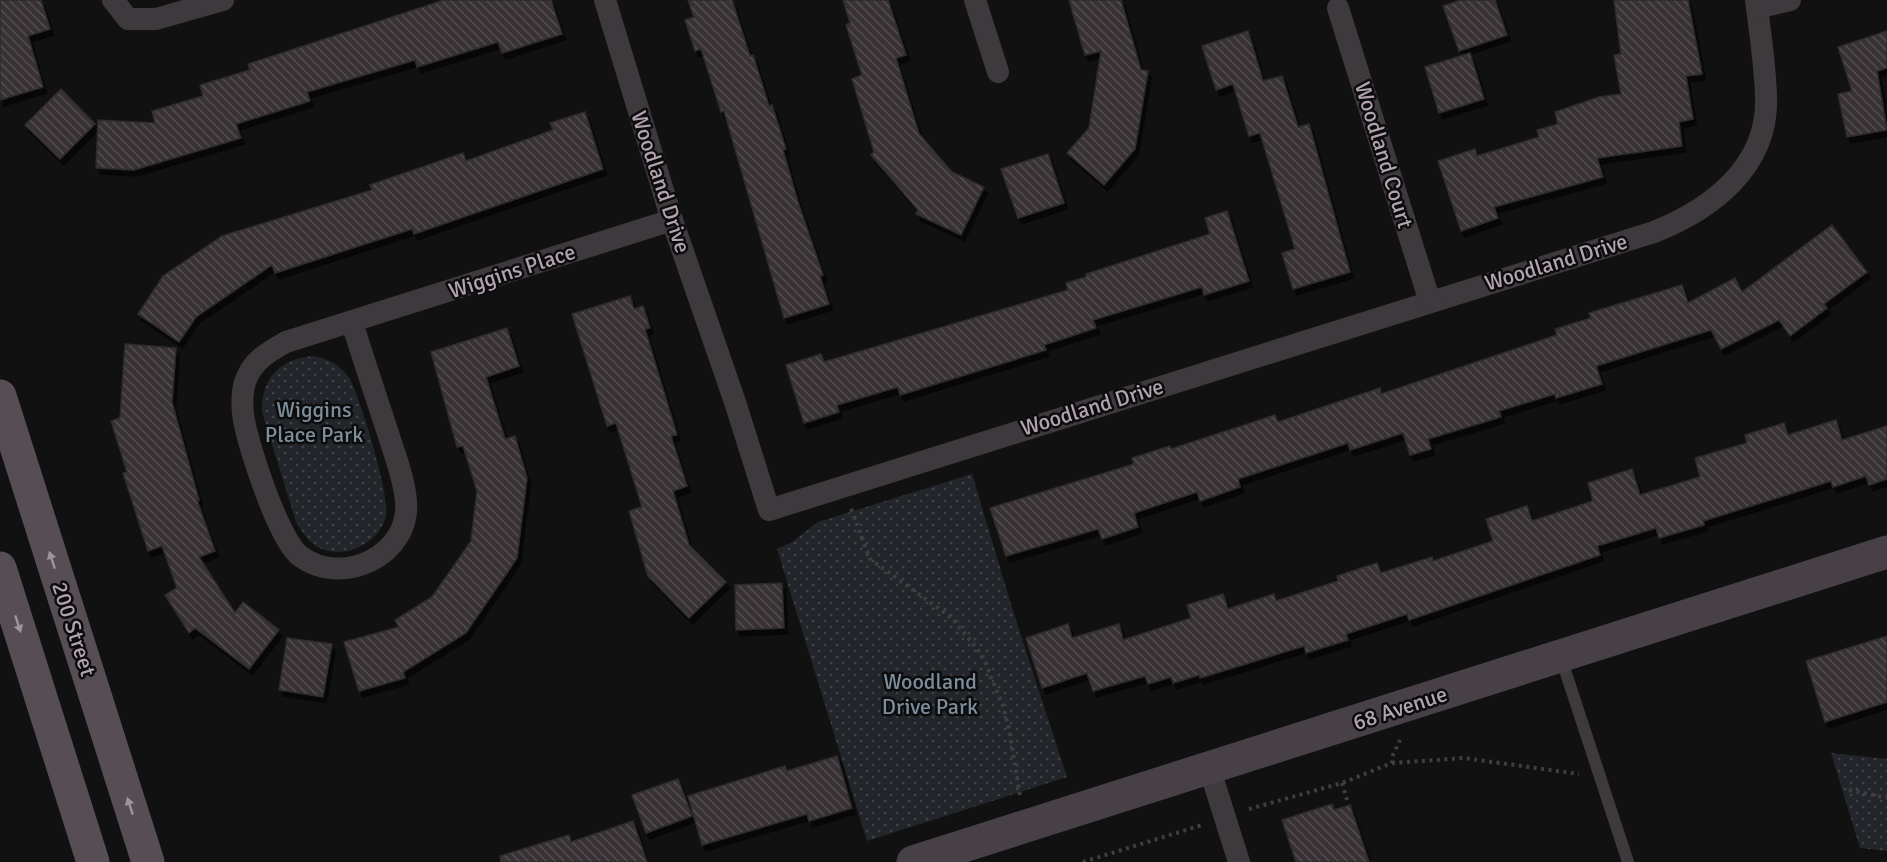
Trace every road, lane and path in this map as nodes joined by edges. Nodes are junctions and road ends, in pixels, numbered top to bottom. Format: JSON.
{"nodes":[{"id":1,"x":113,"y":0,"type":"edge"},
{"id":2,"x":223,"y":0,"type":"edge"},
{"id":3,"x":605,"y":0,"type":"edge"},
{"id":4,"x":975,"y":0,"type":"edge"},
{"id":5,"x":1790,"y":0,"type":"edge"},
{"id":6,"x":1757,"y":4,"type":"edge"},
{"id":7,"x":1338,"y":8,"type":"dead end"},
{"id":8,"x":998,"y":72,"type":"dead end"},
{"id":9,"x":672,"y":220,"type":"junction"},
{"id":10,"x":1430,"y":302,"type":"junction"},
{"id":11,"x":352,"y":322,"type":"junction"},
{"id":12,"x":0,"y":396,"type":"edge"},
{"id":13,"x":851,"y":508,"type":"dead end"},
{"id":14,"x":1887,"y":552,"type":"edge"},
{"id":15,"x":0,"y":568,"type":"edge"},
{"id":16,"x":1561,"y":657,"type":"junction"},
{"id":17,"x":1402,"y":736,"type":"dead end"},
{"id":18,"x":1392,"y":763,"type":"junction"},
{"id":19,"x":1209,"y":767,"type":"junction"},
{"id":20,"x":1583,"y":774,"type":"dead end"},
{"id":21,"x":1341,"y":783,"type":"junction"},
{"id":22,"x":1849,"y":790,"type":"dead end"},
{"id":23,"x":1020,"y":796,"type":"dead end"},
{"id":24,"x":1887,"y":798,"type":"edge"},
{"id":25,"x":1347,"y":800,"type":"dead end"},
{"id":26,"x":1251,"y":808,"type":"dead end"},
{"id":27,"x":1200,"y":825,"type":"dead end"},
{"id":28,"x":93,"y":862,"type":"edge"},
{"id":29,"x":147,"y":862,"type":"edge"},
{"id":30,"x":913,"y":862,"type":"edge"},
{"id":31,"x":1083,"y":862,"type":"edge"},
{"id":32,"x":1239,"y":862,"type":"edge"},
{"id":33,"x":1628,"y":862,"type":"edge"}],
"edges":[{"from":1,"to":2,"type":"street"},
{"from":3,"to":9,"type":"street","name":"Woodland Drive"},
{"from":4,"to":8,"type":"street"},
{"from":5,"to":6,"type":"street"},
{"from":6,"to":10,"type":"street","name":"Woodland Drive"},
{"from":7,"to":10,"type":"street","name":"Woodland Court"},
{"from":9,"to":10,"type":"street","name":"Woodland Drive"},
{"from":9,"to":11,"type":"street","name":"Wiggins Place"},
{"from":11,"to":11,"type":"street","name":"Wiggins Place"},
{"from":29,"to":12,"type":"main road","name":"200 Street","one_way":true},
{"from":13,"to":23,"type":"path"},
{"from":14,"to":16,"type":"street","name":"68 Avenue"},
{"from":15,"to":28,"type":"main road","one_way":true},
{"from":16,"to":19,"type":"street","name":"68 Avenue"},
{"from":16,"to":33,"type":"lane"},
{"from":17,"to":18,"type":"path"},
{"from":18,"to":20,"type":"path"},
{"from":18,"to":21,"type":"path"},
{"from":19,"to":30,"type":"street","name":"68 Avenue"},
{"from":19,"to":32,"type":"street"},
{"from":21,"to":25,"type":"path"},
{"from":21,"to":26,"type":"path"},
{"from":22,"to":24,"type":"path"},
{"from":27,"to":31,"type":"path"}]}
